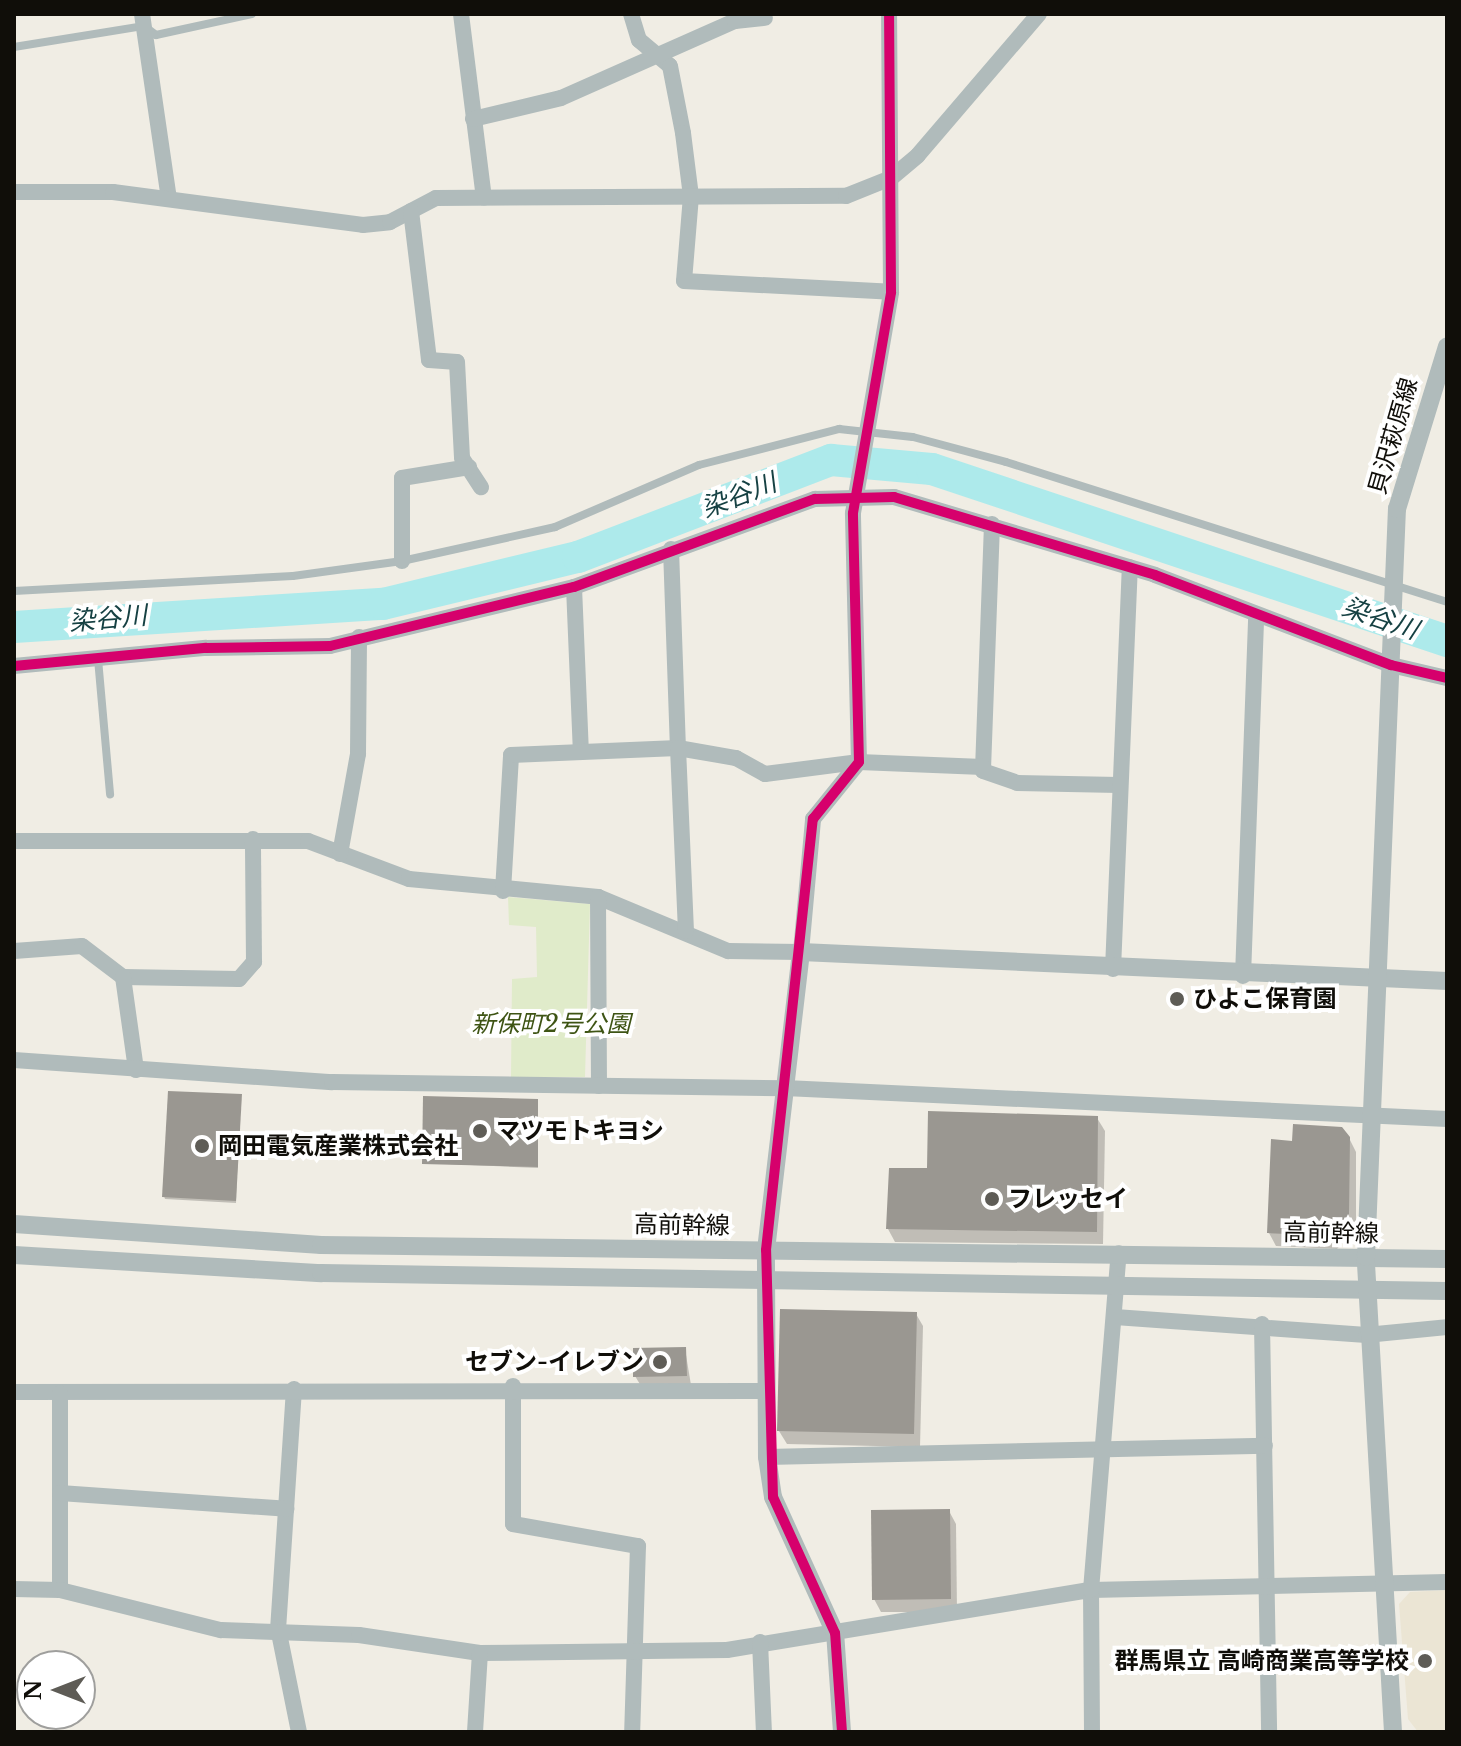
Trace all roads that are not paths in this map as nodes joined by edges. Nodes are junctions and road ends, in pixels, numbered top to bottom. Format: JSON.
{"nodes":[{"id":1,"x":252,"y":14,"type":"edge"},
{"id":2,"x":461,"y":14,"type":"edge"},
{"id":3,"x":631,"y":14,"type":"edge"},
{"id":4,"x":889,"y":14,"type":"edge"},
{"id":5,"x":1039,"y":14,"type":"edge"},
{"id":6,"x":765,"y":18,"type":"dead end"},
{"id":7,"x":143,"y":20,"type":"edge"},
{"id":8,"x":14,"y":47,"type":"edge"},
{"id":9,"x":663,"y":53,"type":"junction"},
{"id":10,"x":473,"y":119,"type":"junction"},
{"id":11,"x":891,"y":178,"type":"junction"},
{"id":12,"x":14,"y":192,"type":"edge"},
{"id":13,"x":484,"y":198,"type":"junction"},
{"id":14,"x":169,"y":199,"type":"junction"},
{"id":15,"x":690,"y":200,"type":"junction"},
{"id":16,"x":411,"y":211,"type":"junction"},
{"id":17,"x":891,"y":292,"type":"junction"},
{"id":18,"x":1447,"y":346,"type":"edge"},
{"id":19,"x":867,"y":431,"type":"junction"},
{"id":20,"x":469,"y":467,"type":"junction"},
{"id":21,"x":481,"y":487,"type":"dead end"},
{"id":22,"x":854,"y":501,"type":"junction"},
{"id":23,"x":992,"y":524,"type":"junction"},
{"id":24,"x":671,"y":549,"type":"junction"},
{"id":25,"x":402,"y":561,"type":"junction"},
{"id":26,"x":1130,"y":567,"type":"junction"},
{"id":27,"x":1394,"y":585,"type":"junction"},
{"id":28,"x":574,"y":587,"type":"junction"},
{"id":29,"x":14,"y":591,"type":"edge"},
{"id":30,"x":1447,"y":602,"type":"edge"},
{"id":31,"x":1256,"y":614,"type":"junction"},
{"id":32,"x":359,"y":637,"type":"junction"},
{"id":33,"x":98,"y":658,"type":"junction"},
{"id":34,"x":1391,"y":661,"type":"junction"},
{"id":35,"x":14,"y":666,"type":"edge"},
{"id":36,"x":1447,"y":678,"type":"edge"},
{"id":37,"x":678,"y":748,"type":"junction"},
{"id":38,"x":581,"y":752,"type":"junction"},
{"id":39,"x":859,"y":762,"type":"junction"},
{"id":40,"x":983,"y":767,"type":"junction"},
{"id":41,"x":1119,"y":785,"type":"junction"},
{"id":42,"x":110,"y":794,"type":"dead end"},
{"id":43,"x":253,"y":839,"type":"junction"},
{"id":44,"x":14,"y":841,"type":"edge"},
{"id":45,"x":340,"y":854,"type":"junction"},
{"id":46,"x":503,"y":891,"type":"junction"},
{"id":47,"x":598,"y":897,"type":"junction"},
{"id":48,"x":686,"y":931,"type":"junction"},
{"id":49,"x":14,"y":951,"type":"edge"},
{"id":50,"x":801,"y":952,"type":"junction"},
{"id":51,"x":1113,"y":969,"type":"junction"},
{"id":52,"x":1243,"y":976,"type":"junction"},
{"id":53,"x":123,"y":977,"type":"junction"},
{"id":54,"x":1377,"y":981,"type":"junction"},
{"id":55,"x":1447,"y":981,"type":"edge"},
{"id":56,"x":14,"y":1060,"type":"edge"},
{"id":57,"x":136,"y":1070,"type":"junction"},
{"id":58,"x":599,"y":1086,"type":"junction"},
{"id":59,"x":785,"y":1088,"type":"junction"},
{"id":60,"x":1372,"y":1119,"type":"junction"},
{"id":61,"x":1447,"y":1119,"type":"edge"},
{"id":62,"x":14,"y":1224,"type":"edge"},
{"id":63,"x":766,"y":1250,"type":"junction"},
{"id":64,"x":1119,"y":1253,"type":"junction"},
{"id":65,"x":14,"y":1255,"type":"edge"},
{"id":66,"x":1366,"y":1257,"type":"junction"},
{"id":67,"x":1447,"y":1259,"type":"edge"},
{"id":68,"x":767,"y":1281,"type":"junction"},
{"id":69,"x":1117,"y":1289,"type":"junction"},
{"id":70,"x":1366,"y":1290,"type":"junction"},
{"id":71,"x":1447,"y":1291,"type":"edge"},
{"id":72,"x":1115,"y":1317,"type":"junction"},
{"id":73,"x":1262,"y":1324,"type":"junction"},
{"id":74,"x":1447,"y":1327,"type":"edge"},
{"id":75,"x":1366,"y":1335,"type":"junction"},
{"id":76,"x":513,"y":1386,"type":"junction"},
{"id":77,"x":294,"y":1389,"type":"junction"},
{"id":78,"x":766,"y":1391,"type":"junction"},
{"id":79,"x":14,"y":1392,"type":"edge"},
{"id":80,"x":60,"y":1393,"type":"junction"},
{"id":81,"x":1265,"y":1446,"type":"junction"},
{"id":82,"x":1102,"y":1451,"type":"junction"},
{"id":83,"x":767,"y":1457,"type":"junction"},
{"id":84,"x":60,"y":1493,"type":"junction"},
{"id":85,"x":286,"y":1509,"type":"junction"},
{"id":86,"x":1447,"y":1582,"type":"edge"},
{"id":87,"x":1383,"y":1583,"type":"junction"},
{"id":88,"x":1267,"y":1588,"type":"junction"},
{"id":89,"x":14,"y":1589,"type":"edge"},
{"id":90,"x":60,"y":1590,"type":"junction"},
{"id":91,"x":1091,"y":1590,"type":"junction"},
{"id":92,"x":278,"y":1628,"type":"junction"},
{"id":93,"x":835,"y":1633,"type":"junction"},
{"id":94,"x":760,"y":1642,"type":"junction"},
{"id":95,"x":634,"y":1652,"type":"junction"},
{"id":96,"x":480,"y":1653,"type":"junction"},
{"id":97,"x":299,"y":1732,"type":"edge"},
{"id":98,"x":475,"y":1732,"type":"edge"},
{"id":99,"x":632,"y":1732,"type":"edge"},
{"id":100,"x":764,"y":1732,"type":"edge"},
{"id":101,"x":842,"y":1732,"type":"edge"},
{"id":102,"x":1092,"y":1732,"type":"edge"},
{"id":103,"x":1269,"y":1732,"type":"edge"},
{"id":104,"x":1393,"y":1732,"type":"edge"}],
"edges":[{"from":1,"to":7,"type":"lane"},
{"from":2,"to":10,"type":"street"},
{"from":3,"to":9,"type":"street"},
{"from":4,"to":11,"type":"street"},
{"from":5,"to":11,"type":"street"},
{"from":6,"to":9,"type":"street"},
{"from":7,"to":8,"type":"lane"},
{"from":7,"to":14,"type":"street"},
{"from":9,"to":10,"type":"street"},
{"from":9,"to":15,"type":"street"},
{"from":10,"to":13,"type":"street"},
{"from":11,"to":15,"type":"street"},
{"from":11,"to":17,"type":"street"},
{"from":12,"to":14,"type":"street"},
{"from":13,"to":15,"type":"street"},
{"from":13,"to":16,"type":"street"},
{"from":14,"to":16,"type":"street"},
{"from":15,"to":17,"type":"street"},
{"from":16,"to":20,"type":"street"},
{"from":17,"to":19,"type":"street"},
{"from":18,"to":27,"type":"street","name":"貝沢萩原線"},
{"from":19,"to":22,"type":"street"},
{"from":19,"to":25,"type":"lane"},
{"from":19,"to":27,"type":"lane"},
{"from":20,"to":21,"type":"street"},
{"from":20,"to":25,"type":"street"},
{"from":22,"to":23,"type":"street"},
{"from":22,"to":24,"type":"street"},
{"from":22,"to":39,"type":"street"},
{"from":23,"to":26,"type":"street"},
{"from":23,"to":40,"type":"street"},
{"from":24,"to":28,"type":"street"},
{"from":24,"to":37,"type":"street"},
{"from":25,"to":29,"type":"lane"},
{"from":26,"to":31,"type":"street"},
{"from":26,"to":41,"type":"street"},
{"from":27,"to":30,"type":"lane"},
{"from":27,"to":34,"type":"street","name":"貝沢萩原線"},
{"from":28,"to":32,"type":"street"},
{"from":28,"to":38,"type":"street"},
{"from":31,"to":34,"type":"street"},
{"from":31,"to":52,"type":"street"},
{"from":32,"to":33,"type":"street"},
{"from":32,"to":45,"type":"street"},
{"from":33,"to":35,"type":"street"},
{"from":33,"to":42,"type":"lane"},
{"from":34,"to":36,"type":"street"},
{"from":34,"to":54,"type":"street","name":"貝沢萩原線"},
{"from":37,"to":38,"type":"street"},
{"from":37,"to":39,"type":"street"},
{"from":37,"to":48,"type":"street"},
{"from":38,"to":46,"type":"street"},
{"from":39,"to":40,"type":"street"},
{"from":39,"to":50,"type":"street"},
{"from":40,"to":41,"type":"street"},
{"from":41,"to":51,"type":"street"},
{"from":43,"to":44,"type":"street"},
{"from":43,"to":45,"type":"street"},
{"from":43,"to":53,"type":"street"},
{"from":45,"to":46,"type":"street"},
{"from":46,"to":47,"type":"street"},
{"from":47,"to":48,"type":"street"},
{"from":47,"to":58,"type":"street"},
{"from":48,"to":50,"type":"street"},
{"from":49,"to":53,"type":"street"},
{"from":50,"to":51,"type":"street"},
{"from":50,"to":59,"type":"street"},
{"from":51,"to":52,"type":"street"},
{"from":52,"to":54,"type":"street"},
{"from":53,"to":57,"type":"street"},
{"from":54,"to":55,"type":"street"},
{"from":54,"to":60,"type":"street","name":"貝沢萩原線"},
{"from":56,"to":57,"type":"street"},
{"from":57,"to":58,"type":"street"},
{"from":58,"to":59,"type":"street"},
{"from":59,"to":60,"type":"street"},
{"from":59,"to":63,"type":"street"},
{"from":60,"to":61,"type":"street"},
{"from":60,"to":66,"type":"street","name":"貝沢萩原線"},
{"from":62,"to":63,"type":"street","name":"高前幹線"},
{"from":63,"to":64,"type":"street","name":"高前幹線"},
{"from":63,"to":68,"type":"street"},
{"from":64,"to":66,"type":"street","name":"高前幹線"},
{"from":64,"to":69,"type":"street"},
{"from":65,"to":68,"type":"street"},
{"from":66,"to":67,"type":"street","name":"高前幹線"},
{"from":66,"to":70,"type":"street","name":"貝沢萩原線"},
{"from":68,"to":69,"type":"street"},
{"from":68,"to":78,"type":"street"},
{"from":69,"to":70,"type":"street"},
{"from":69,"to":72,"type":"street"},
{"from":70,"to":71,"type":"street"},
{"from":70,"to":75,"type":"street","name":"貝沢萩原線"},
{"from":72,"to":73,"type":"street"},
{"from":72,"to":82,"type":"street"},
{"from":73,"to":75,"type":"street"},
{"from":73,"to":81,"type":"street"},
{"from":74,"to":75,"type":"street"},
{"from":75,"to":87,"type":"street","name":"貝沢萩原線"},
{"from":76,"to":77,"type":"street"},
{"from":76,"to":78,"type":"street"},
{"from":76,"to":95,"type":"street"},
{"from":77,"to":80,"type":"street"},
{"from":77,"to":85,"type":"street"},
{"from":78,"to":83,"type":"street"},
{"from":79,"to":80,"type":"street"},
{"from":80,"to":84,"type":"street"},
{"from":81,"to":82,"type":"street"},
{"from":81,"to":88,"type":"street"},
{"from":82,"to":83,"type":"street"},
{"from":82,"to":91,"type":"street"},
{"from":83,"to":93,"type":"street"},
{"from":84,"to":85,"type":"street"},
{"from":84,"to":90,"type":"street"},
{"from":85,"to":92,"type":"street"},
{"from":86,"to":87,"type":"street"},
{"from":87,"to":88,"type":"street"},
{"from":87,"to":104,"type":"street","name":"貝沢萩原線"},
{"from":88,"to":91,"type":"street"},
{"from":88,"to":103,"type":"street"},
{"from":89,"to":90,"type":"street"},
{"from":90,"to":92,"type":"street"},
{"from":91,"to":93,"type":"street"},
{"from":91,"to":102,"type":"street"},
{"from":92,"to":96,"type":"street"},
{"from":92,"to":97,"type":"street"},
{"from":93,"to":94,"type":"street"},
{"from":93,"to":101,"type":"street"},
{"from":94,"to":95,"type":"street"},
{"from":94,"to":100,"type":"street"},
{"from":95,"to":96,"type":"street"},
{"from":95,"to":99,"type":"street"},
{"from":96,"to":98,"type":"street"}]}
